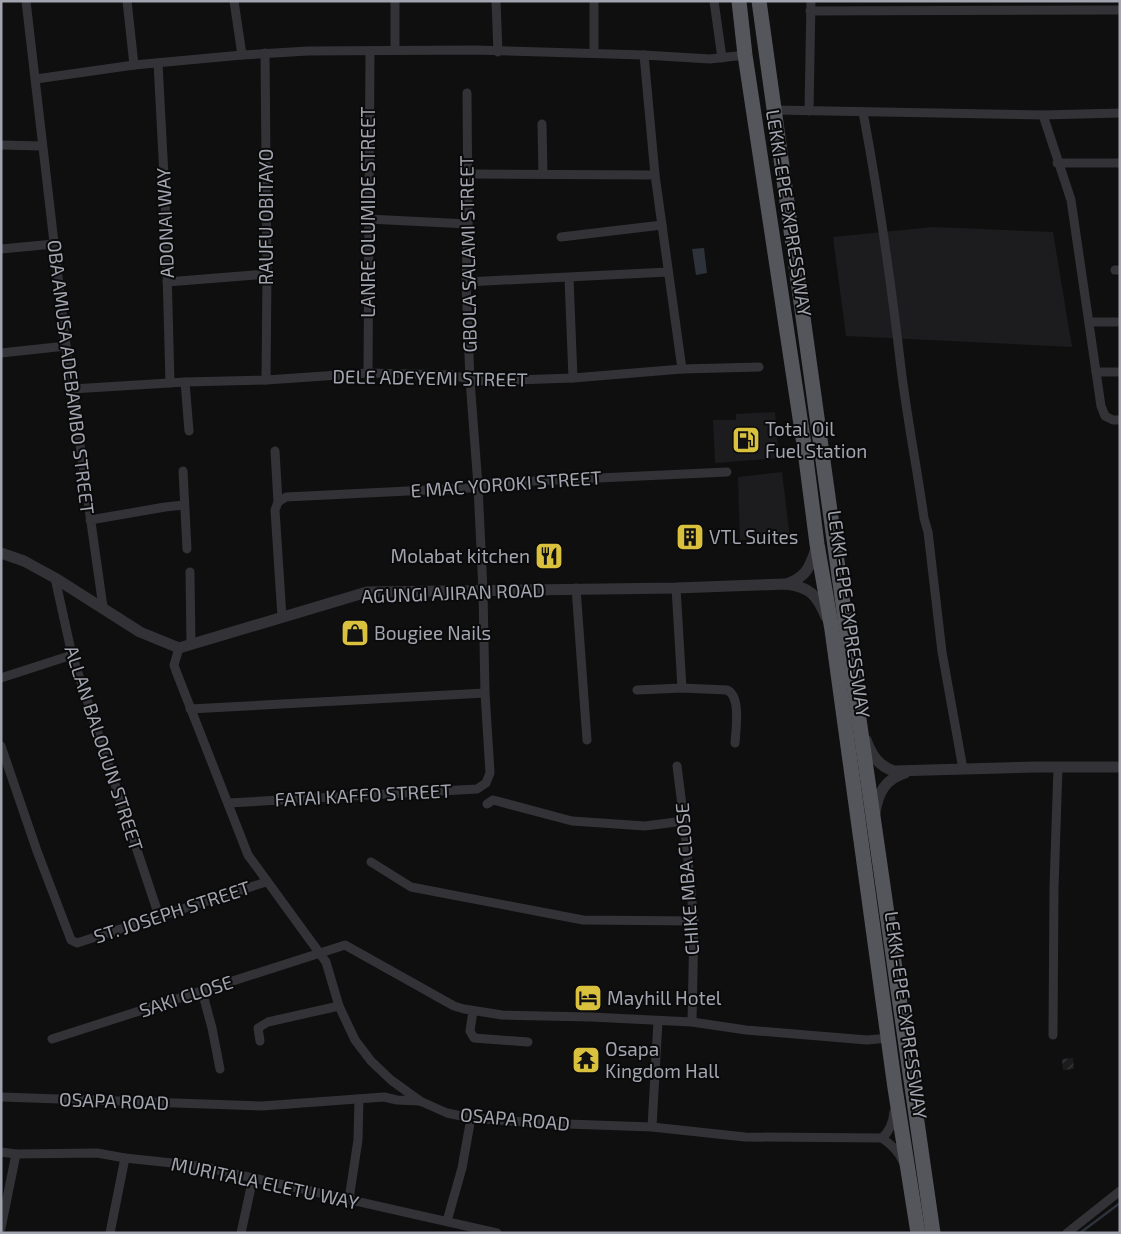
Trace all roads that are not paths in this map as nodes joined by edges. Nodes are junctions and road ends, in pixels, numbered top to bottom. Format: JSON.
{"nodes":[{"id":1,"x":26,"y":1,"type":"edge"},
{"id":2,"x":128,"y":1,"type":"edge"},
{"id":3,"x":234,"y":1,"type":"edge"},
{"id":4,"x":395,"y":1,"type":"edge"},
{"id":5,"x":496,"y":1,"type":"edge"},
{"id":6,"x":594,"y":1,"type":"edge"},
{"id":7,"x":714,"y":1,"type":"edge"},
{"id":8,"x":739,"y":1,"type":"edge"},
{"id":9,"x":754,"y":1,"type":"edge"},
{"id":10,"x":759,"y":1,"type":"edge"},
{"id":11,"x":811,"y":1,"type":"edge"},
{"id":12,"x":1120,"y":10,"type":"edge"},
{"id":13,"x":810,"y":11,"type":"junction"},
{"id":14,"x":764,"y":39,"type":"junction"},
{"id":15,"x":395,"y":50,"type":"junction"},
{"id":16,"x":370,"y":51,"type":"junction"},
{"id":17,"x":498,"y":52,"type":"junction"},
{"id":18,"x":594,"y":53,"type":"junction"},
{"id":19,"x":265,"y":54,"type":"junction"},
{"id":20,"x":242,"y":55,"type":"junction"},
{"id":21,"x":644,"y":55,"type":"junction"},
{"id":22,"x":745,"y":55,"type":"junction"},
{"id":23,"x":722,"y":58,"type":"junction"},
{"id":24,"x":158,"y":63,"type":"junction"},
{"id":25,"x":134,"y":65,"type":"junction"},
{"id":26,"x":36,"y":79,"type":"junction"},
{"id":27,"x":467,"y":93,"type":"dead end"},
{"id":28,"x":774,"y":110,"type":"junction"},
{"id":29,"x":809,"y":111,"type":"junction"},
{"id":30,"x":863,"y":112,"type":"junction"},
{"id":31,"x":1120,"y":114,"type":"edge"},
{"id":32,"x":1042,"y":115,"type":"junction"},
{"id":33,"x":542,"y":124,"type":"dead end"},
{"id":34,"x":1,"y":145,"type":"edge"},
{"id":35,"x":42,"y":146,"type":"junction"},
{"id":36,"x":1057,"y":163,"type":"junction"},
{"id":37,"x":1120,"y":163,"type":"edge"},
{"id":38,"x":467,"y":174,"type":"junction"},
{"id":39,"x":544,"y":174,"type":"junction"},
{"id":40,"x":655,"y":175,"type":"junction"},
{"id":41,"x":368,"y":219,"type":"junction"},
{"id":42,"x":468,"y":224,"type":"junction"},
{"id":43,"x":662,"y":225,"type":"junction"},
{"id":44,"x":561,"y":237,"type":"dead end"},
{"id":45,"x":54,"y":244,"type":"junction"},
{"id":46,"x":1,"y":249,"type":"edge"},
{"id":47,"x":668,"y":272,"type":"junction"},
{"id":48,"x":267,"y":274,"type":"junction"},
{"id":49,"x":569,"y":278,"type":"junction"},
{"id":50,"x":167,"y":282,"type":"junction"},
{"id":51,"x":466,"y":282,"type":"junction"},
{"id":52,"x":1090,"y":322,"type":"junction"},
{"id":53,"x":1120,"y":322,"type":"edge"},
{"id":54,"x":66,"y":346,"type":"junction"},
{"id":55,"x":1,"y":353,"type":"edge"},
{"id":56,"x":758,"y":368,"type":"dead end"},
{"id":57,"x":682,"y":369,"type":"junction"},
{"id":58,"x":1096,"y":372,"type":"junction"},
{"id":59,"x":1120,"y":372,"type":"edge"},
{"id":60,"x":368,"y":373,"type":"junction"},
{"id":61,"x":573,"y":378,"type":"junction"},
{"id":62,"x":266,"y":380,"type":"junction"},
{"id":63,"x":470,"y":380,"type":"junction"},
{"id":64,"x":185,"y":382,"type":"junction"},
{"id":65,"x":170,"y":383,"type":"junction"},
{"id":66,"x":72,"y":389,"type":"junction"},
{"id":67,"x":1120,"y":420,"type":"edge"},
{"id":68,"x":189,"y":432,"type":"dead end"},
{"id":69,"x":275,"y":451,"type":"dead end"},
{"id":70,"x":183,"y":471,"type":"dead end"},
{"id":71,"x":726,"y":472,"type":"dead end"},
{"id":72,"x":478,"y":486,"type":"junction"},
{"id":73,"x":282,"y":500,"type":"junction"},
{"id":74,"x":184,"y":505,"type":"junction"},
{"id":75,"x":90,"y":520,"type":"junction"},
{"id":76,"x":817,"y":544,"type":"junction"},
{"id":77,"x":187,"y":549,"type":"dead end"},
{"id":78,"x":1,"y":553,"type":"edge"},
{"id":79,"x":190,"y":572,"type":"dead end"},
{"id":80,"x":55,"y":578,"type":"junction"},
{"id":81,"x":786,"y":584,"type":"junction"},
{"id":82,"x":576,"y":588,"type":"junction"},
{"id":83,"x":676,"y":588,"type":"junction"},
{"id":84,"x":483,"y":591,"type":"junction"},
{"id":85,"x":103,"y":607,"type":"junction"},
{"id":86,"x":282,"y":617,"type":"junction"},
{"id":87,"x":832,"y":630,"type":"junction"},
{"id":88,"x":191,"y":644,"type":"junction"},
{"id":89,"x":179,"y":648,"type":"junction"},
{"id":90,"x":72,"y":656,"type":"junction"},
{"id":91,"x":1,"y":678,"type":"edge"},
{"id":92,"x":682,"y":688,"type":"junction"},
{"id":93,"x":637,"y":690,"type":"dead end"},
{"id":94,"x":485,"y":693,"type":"junction"},
{"id":95,"x":190,"y":709,"type":"junction"},
{"id":96,"x":859,"y":719,"type":"junction"},
{"id":97,"x":587,"y":740,"type":"dead end"},
{"id":98,"x":735,"y":743,"type":"dead end"},
{"id":99,"x":1,"y":746,"type":"edge"},
{"id":100,"x":677,"y":766,"type":"dead end"},
{"id":101,"x":1058,"y":767,"type":"junction"},
{"id":102,"x":1120,"y":767,"type":"edge"},
{"id":103,"x":962,"y":769,"type":"junction"},
{"id":104,"x":907,"y":772,"type":"junction"},
{"id":105,"x":490,"y":773,"type":"joint"},
{"id":106,"x":11,"y":775,"type":"junction"},
{"id":107,"x":1,"y":778,"type":"edge"},
{"id":108,"x":228,"y":803,"type":"junction"},
{"id":109,"x":487,"y":804,"type":"dead end"},
{"id":110,"x":684,"y":821,"type":"junction"},
{"id":111,"x":875,"y":830,"type":"junction"},
{"id":112,"x":371,"y":862,"type":"dead end"},
{"id":113,"x":266,"y":882,"type":"junction"},
{"id":114,"x":159,"y":916,"type":"junction"},
{"id":115,"x":694,"y":921,"type":"junction"},
{"id":116,"x":320,"y":954,"type":"junction"},
{"id":117,"x":202,"y":991,"type":"junction"},
{"id":118,"x":339,"y":1006,"type":"junction"},
{"id":119,"x":473,"y":1011,"type":"junction"},
{"id":120,"x":658,"y":1021,"type":"junction"},
{"id":121,"x":692,"y":1022,"type":"junction"},
{"id":122,"x":1053,"y":1035,"type":"dead end"},
{"id":123,"x":889,"y":1038,"type":"junction"},
{"id":124,"x":52,"y":1039,"type":"dead end"},
{"id":125,"x":260,"y":1041,"type":"dead end"},
{"id":126,"x":528,"y":1042,"type":"dead end"},
{"id":127,"x":220,"y":1069,"type":"dead end"},
{"id":128,"x":391,"y":1080,"type":"junction"},
{"id":129,"x":896,"y":1088,"type":"junction"},
{"id":130,"x":1,"y":1097,"type":"edge"},
{"id":131,"x":384,"y":1098,"type":"junction"},
{"id":132,"x":359,"y":1099,"type":"junction"},
{"id":133,"x":420,"y":1101,"type":"junction"},
{"id":134,"x":471,"y":1118,"type":"junction"},
{"id":135,"x":652,"y":1127,"type":"junction"},
{"id":136,"x":882,"y":1138,"type":"junction"},
{"id":137,"x":1,"y":1152,"type":"edge"},
{"id":138,"x":16,"y":1154,"type":"junction"},
{"id":139,"x":125,"y":1158,"type":"junction"},
{"id":140,"x":253,"y":1178,"type":"junction"},
{"id":141,"x":911,"y":1180,"type":"junction"},
{"id":142,"x":1120,"y":1191,"type":"edge"},
{"id":143,"x":349,"y":1199,"type":"junction"},
{"id":144,"x":447,"y":1222,"type":"junction"},
{"id":145,"x":1,"y":1228,"type":"edge"},
{"id":146,"x":110,"y":1233,"type":"edge"},
{"id":147,"x":241,"y":1233,"type":"edge"},
{"id":148,"x":497,"y":1233,"type":"edge"},
{"id":149,"x":918,"y":1233,"type":"edge"},
{"id":150,"x":933,"y":1233,"type":"edge"},
{"id":151,"x":1067,"y":1233,"type":"edge"}],
"edges":[{"from":1,"to":26,"type":"street","name":"OBA AMUSA ADEBAMBO STREET"},
{"from":2,"to":25,"type":"street"},
{"from":3,"to":20,"type":"street"},
{"from":4,"to":15,"type":"street"},
{"from":5,"to":17,"type":"street"},
{"from":6,"to":18,"type":"street"},
{"from":7,"to":23,"type":"street"},
{"from":8,"to":22,"type":"highway","name":"LEKKI-EPE EXPRESSWAY"},
{"from":9,"to":14,"type":"highway"},
{"from":10,"to":14,"type":"highway","name":"LEKKI-EPE EXPRESSWAY"},
{"from":11,"to":13,"type":"street"},
{"from":12,"to":13,"type":"street"},
{"from":13,"to":29,"type":"street"},
{"from":14,"to":28,"type":"highway","name":"LEKKI-EPE EXPRESSWAY"},
{"from":15,"to":16,"type":"street"},
{"from":15,"to":17,"type":"street"},
{"from":16,"to":19,"type":"street"},
{"from":16,"to":41,"type":"street","name":"LANRE OLUMIDE STREET"},
{"from":17,"to":18,"type":"street"},
{"from":18,"to":21,"type":"street"},
{"from":19,"to":20,"type":"street"},
{"from":19,"to":48,"type":"street","name":"RAUFU OBITAYO"},
{"from":20,"to":24,"type":"street"},
{"from":21,"to":23,"type":"street"},
{"from":21,"to":40,"type":"street"},
{"from":22,"to":23,"type":"street"},
{"from":22,"to":76,"type":"highway","name":"LEKKI-EPE EXPRESSWAY"},
{"from":24,"to":25,"type":"street"},
{"from":24,"to":50,"type":"street","name":"ADONAI WAY"},
{"from":25,"to":26,"type":"street"},
{"from":26,"to":35,"type":"street","name":"OBA AMUSA ADEBAMBO STREET"},
{"from":27,"to":38,"type":"street","name":"GBOLA SALAMI STREET"},
{"from":28,"to":29,"type":"street"},
{"from":28,"to":96,"type":"highway","name":"LEKKI-EPE EXPRESSWAY"},
{"from":29,"to":30,"type":"street"},
{"from":30,"to":32,"type":"street"},
{"from":30,"to":103,"type":"street"},
{"from":31,"to":32,"type":"street"},
{"from":32,"to":36,"type":"street"},
{"from":33,"to":39,"type":"street"},
{"from":34,"to":35,"type":"street"},
{"from":35,"to":45,"type":"street","name":"OBA AMUSA ADEBAMBO STREET"},
{"from":36,"to":37,"type":"street"},
{"from":36,"to":52,"type":"street"},
{"from":38,"to":39,"type":"street"},
{"from":38,"to":42,"type":"street","name":"GBOLA SALAMI STREET"},
{"from":39,"to":40,"type":"street"},
{"from":40,"to":43,"type":"street"},
{"from":41,"to":42,"type":"street"},
{"from":41,"to":60,"type":"street","name":"LANRE OLUMIDE STREET"},
{"from":42,"to":51,"type":"street","name":"GBOLA SALAMI STREET"},
{"from":43,"to":44,"type":"street"},
{"from":43,"to":47,"type":"street"},
{"from":45,"to":46,"type":"street"},
{"from":45,"to":54,"type":"street","name":"OBA AMUSA ADEBAMBO STREET"},
{"from":47,"to":49,"type":"street"},
{"from":47,"to":57,"type":"street"},
{"from":48,"to":50,"type":"street"},
{"from":48,"to":62,"type":"street","name":"RAUFU OBITAYO"},
{"from":49,"to":51,"type":"street"},
{"from":49,"to":61,"type":"street"},
{"from":50,"to":65,"type":"street","name":"ADONAI WAY"},
{"from":51,"to":63,"type":"street","name":"GBOLA SALAMI STREET"},
{"from":52,"to":53,"type":"street"},
{"from":52,"to":58,"type":"street"},
{"from":54,"to":55,"type":"street"},
{"from":54,"to":66,"type":"street","name":"OBA AMUSA ADEBAMBO STREET"},
{"from":56,"to":57,"type":"street","name":"DELE ADEYEMI STREET"},
{"from":57,"to":61,"type":"street","name":"DELE ADEYEMI STREET"},
{"from":58,"to":59,"type":"street"},
{"from":58,"to":67,"type":"street"},
{"from":60,"to":62,"type":"street","name":"DELE ADEYEMI STREET"},
{"from":60,"to":63,"type":"street","name":"DELE ADEYEMI STREET"},
{"from":61,"to":63,"type":"street","name":"DELE ADEYEMI STREET"},
{"from":62,"to":64,"type":"street","name":"DELE ADEYEMI STREET"},
{"from":63,"to":72,"type":"street","name":"GBOLA SALAMI STREET"},
{"from":64,"to":65,"type":"street","name":"DELE ADEYEMI STREET"},
{"from":64,"to":68,"type":"street"},
{"from":65,"to":66,"type":"street","name":"DELE ADEYEMI STREET"},
{"from":66,"to":75,"type":"street","name":"OBA AMUSA ADEBAMBO STREET"},
{"from":69,"to":73,"type":"street"},
{"from":70,"to":74,"type":"street"},
{"from":71,"to":72,"type":"street","name":"E MAC YOROKI STREET"},
{"from":72,"to":73,"type":"street","name":"E MAC YOROKI STREET"},
{"from":72,"to":84,"type":"street","name":"GBOLA SALAMI STREET"},
{"from":73,"to":86,"type":"street"},
{"from":74,"to":75,"type":"street"},
{"from":74,"to":77,"type":"street"},
{"from":75,"to":85,"type":"street","name":"OBA AMUSA ADEBAMBO STREET"},
{"from":76,"to":81,"type":"street"},
{"from":76,"to":87,"type":"highway","name":"LEKKI-EPE EXPRESSWAY"},
{"from":78,"to":80,"type":"street"},
{"from":79,"to":88,"type":"street"},
{"from":80,"to":85,"type":"street"},
{"from":80,"to":90,"type":"street","name":"ALLAN BALOGUN STREET"},
{"from":81,"to":83,"type":"street","name":"AGUNGI AJIRAN ROAD"},
{"from":81,"to":87,"type":"street"},
{"from":82,"to":83,"type":"street","name":"AGUNGI AJIRAN ROAD"},
{"from":82,"to":84,"type":"street","name":"AGUNGI AJIRAN ROAD"},
{"from":82,"to":97,"type":"street"},
{"from":83,"to":92,"type":"street"},
{"from":84,"to":86,"type":"street","name":"AGUNGI AJIRAN ROAD"},
{"from":84,"to":94,"type":"street","name":"GBOLA SALAMI STREET"},
{"from":85,"to":89,"type":"street"},
{"from":86,"to":88,"type":"street","name":"AGUNGI AJIRAN ROAD"},
{"from":87,"to":123,"type":"highway","name":"LEKKI-EPE EXPRESSWAY"},
{"from":88,"to":89,"type":"street","name":"AGUNGI AJIRAN ROAD"},
{"from":89,"to":95,"type":"street"},
{"from":90,"to":91,"type":"street"},
{"from":90,"to":114,"type":"street","name":"ALLAN BALOGUN STREET"},
{"from":92,"to":93,"type":"street"},
{"from":92,"to":98,"type":"street"},
{"from":94,"to":95,"type":"street"},
{"from":94,"to":105,"type":"street","name":"GBOLA SALAMI STREET"},
{"from":95,"to":108,"type":"street"},
{"from":96,"to":104,"type":"street"},
{"from":96,"to":111,"type":"highway","name":"LEKKI-EPE EXPRESSWAY"},
{"from":99,"to":106,"type":"street"},
{"from":100,"to":110,"type":"street","name":"CHIKE MBA CLOSE"},
{"from":101,"to":102,"type":"street"},
{"from":101,"to":103,"type":"street"},
{"from":101,"to":122,"type":"street"},
{"from":103,"to":104,"type":"street"},
{"from":104,"to":111,"type":"street"},
{"from":105,"to":108,"type":"street","name":"FATAI KAFFO STREET"},
{"from":106,"to":107,"type":"street"},
{"from":106,"to":114,"type":"street","name":"ST. JOSEPH STREET"},
{"from":108,"to":113,"type":"street"},
{"from":109,"to":110,"type":"street"},
{"from":110,"to":115,"type":"street","name":"CHIKE MBA CLOSE"},
{"from":111,"to":150,"type":"highway","name":"LEKKI-EPE EXPRESSWAY"},
{"from":112,"to":115,"type":"street"},
{"from":113,"to":114,"type":"street","name":"ST. JOSEPH STREET"},
{"from":113,"to":116,"type":"street"},
{"from":115,"to":121,"type":"street","name":"CHIKE MBA CLOSE"},
{"from":116,"to":117,"type":"street","name":"SAKI CLOSE"},
{"from":116,"to":118,"type":"street"},
{"from":116,"to":119,"type":"street","name":"SAKI CLOSE"},
{"from":117,"to":124,"type":"street","name":"SAKI CLOSE"},
{"from":117,"to":127,"type":"street"},
{"from":118,"to":125,"type":"street"},
{"from":118,"to":128,"type":"street"},
{"from":119,"to":120,"type":"street","name":"SAKI CLOSE"},
{"from":119,"to":126,"type":"street"},
{"from":120,"to":121,"type":"street","name":"SAKI CLOSE"},
{"from":120,"to":135,"type":"street"},
{"from":121,"to":123,"type":"street","name":"SAKI CLOSE"},
{"from":123,"to":129,"type":"highway","name":"LEKKI-EPE EXPRESSWAY"},
{"from":128,"to":131,"type":"street"},
{"from":128,"to":133,"type":"street"},
{"from":129,"to":136,"type":"street"},
{"from":129,"to":141,"type":"highway","name":"LEKKI-EPE EXPRESSWAY"},
{"from":130,"to":132,"type":"street","name":"OSAPA ROAD"},
{"from":131,"to":132,"type":"street","name":"OSAPA ROAD"},
{"from":131,"to":133,"type":"street","name":"OSAPA ROAD"},
{"from":132,"to":143,"type":"street"},
{"from":133,"to":134,"type":"street","name":"OSAPA ROAD"},
{"from":134,"to":135,"type":"street","name":"OSAPA ROAD"},
{"from":134,"to":144,"type":"street"},
{"from":135,"to":136,"type":"street","name":"OSAPA ROAD"},
{"from":136,"to":141,"type":"street"},
{"from":137,"to":138,"type":"street","name":"MURITALA ELETU WAY"},
{"from":138,"to":139,"type":"street","name":"MURITALA ELETU WAY"},
{"from":138,"to":145,"type":"street"},
{"from":139,"to":140,"type":"street","name":"MURITALA ELETU WAY"},
{"from":139,"to":146,"type":"street"},
{"from":140,"to":143,"type":"street","name":"MURITALA ELETU WAY"},
{"from":140,"to":147,"type":"street"},
{"from":141,"to":149,"type":"highway","name":"LEKKI-EPE EXPRESSWAY"},
{"from":142,"to":151,"type":"street"},
{"from":143,"to":144,"type":"street","name":"MURITALA ELETU WAY"},
{"from":144,"to":148,"type":"street","name":"MURITALA ELETU WAY"}]}
